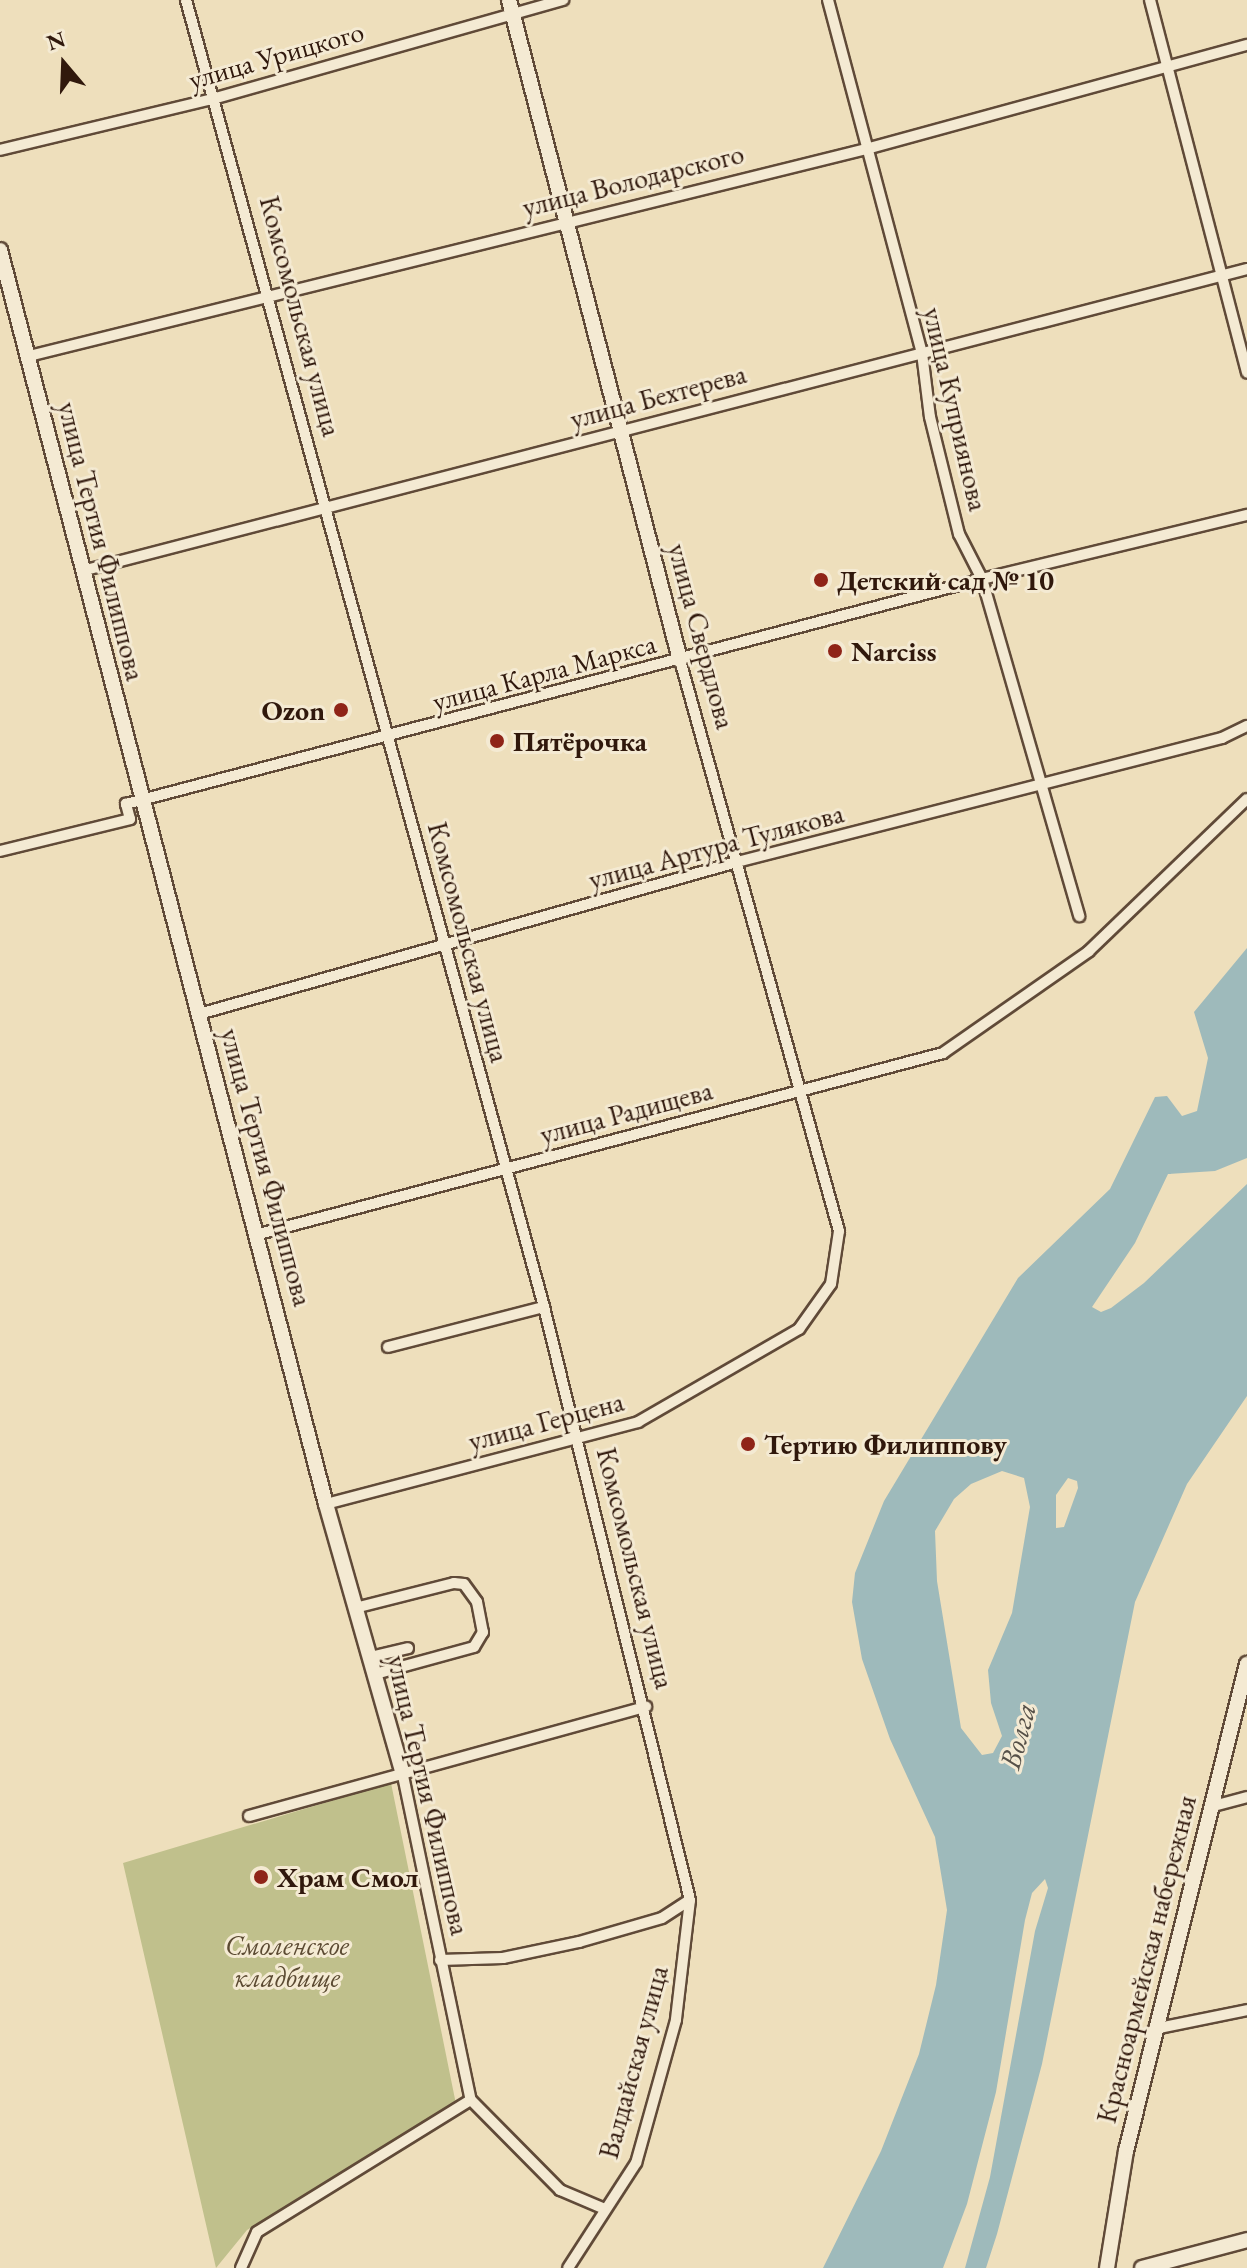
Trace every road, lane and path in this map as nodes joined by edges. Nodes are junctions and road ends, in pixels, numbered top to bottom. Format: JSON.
{"nodes":[{"id":1,"x":186,"y":0,"type":"edge"},
{"id":2,"x":563,"y":0,"type":"edge"},
{"id":3,"x":828,"y":0,"type":"edge"},
{"id":4,"x":1150,"y":0,"type":"edge"},
{"id":5,"x":511,"y":6,"type":"edge"},
{"id":6,"x":1247,"y":45,"type":"edge"},
{"id":7,"x":1168,"y":67,"type":"junction"},
{"id":8,"x":216,"y":98,"type":"junction"},
{"id":9,"x":866,"y":149,"type":"junction"},
{"id":10,"x":0,"y":150,"type":"edge"},
{"id":11,"x":569,"y":219,"type":"junction"},
{"id":12,"x":0,"y":250,"type":"edge"},
{"id":13,"x":1247,"y":269,"type":"edge"},
{"id":14,"x":1220,"y":276,"type":"junction"},
{"id":15,"x":271,"y":298,"type":"junction"},
{"id":16,"x":922,"y":353,"type":"junction"},
{"id":17,"x":29,"y":356,"type":"junction"},
{"id":18,"x":1247,"y":373,"type":"edge"},
{"id":19,"x":622,"y":431,"type":"junction"},
{"id":20,"x":328,"y":507,"type":"junction"},
{"id":21,"x":1247,"y":515,"type":"edge"},
{"id":22,"x":82,"y":571,"type":"junction"},
{"id":23,"x":982,"y":579,"type":"junction"},
{"id":24,"x":680,"y":660,"type":"junction"},
{"id":25,"x":1247,"y":726,"type":"edge"},
{"id":26,"x":391,"y":738,"type":"junction"},
{"id":27,"x":1041,"y":787,"type":"junction"},
{"id":28,"x":1247,"y":799,"type":"edge"},
{"id":29,"x":136,"y":802,"type":"junction"},
{"id":30,"x":0,"y":851,"type":"edge"},
{"id":31,"x":737,"y":862,"type":"junction"},
{"id":32,"x":1079,"y":916,"type":"dead end"},
{"id":33,"x":443,"y":948,"type":"junction"},
{"id":34,"x":199,"y":1014,"type":"junction"},
{"id":35,"x":799,"y":1090,"type":"junction"},
{"id":36,"x":506,"y":1169,"type":"junction"},
{"id":37,"x":259,"y":1234,"type":"junction"},
{"id":38,"x":831,"y":1284,"type":"joint"},
{"id":39,"x":544,"y":1307,"type":"junction"},
{"id":40,"x":388,"y":1347,"type":"dead end"},
{"id":41,"x":578,"y":1437,"type":"junction"},
{"id":42,"x":326,"y":1504,"type":"junction"},
{"id":43,"x":355,"y":1608,"type":"junction"},
{"id":44,"x":408,"y":1648,"type":"dead end"},
{"id":45,"x":370,"y":1657,"type":"junction"},
{"id":46,"x":1247,"y":1664,"type":"edge"},
{"id":47,"x":375,"y":1674,"type":"junction"},
{"id":48,"x":646,"y":1707,"type":"junction"},
{"id":49,"x":402,"y":1771,"type":"junction"},
{"id":50,"x":1247,"y":1797,"type":"edge"},
{"id":51,"x":1210,"y":1807,"type":"junction"},
{"id":52,"x":249,"y":1816,"type":"dead end"},
{"id":53,"x":690,"y":1900,"type":"junction"},
{"id":54,"x":440,"y":1960,"type":"junction"},
{"id":55,"x":1247,"y":2010,"type":"edge"},
{"id":56,"x":1154,"y":2029,"type":"junction"},
{"id":57,"x":471,"y":2100,"type":"junction"},
{"id":58,"x":605,"y":2209,"type":"junction"},
{"id":59,"x":1247,"y":2240,"type":"edge"},
{"id":60,"x":241,"y":2268,"type":"edge"},
{"id":61,"x":568,"y":2268,"type":"edge"},
{"id":62,"x":1107,"y":2268,"type":"edge"},
{"id":63,"x":1142,"y":2268,"type":"edge"}],
"edges":[{"from":1,"to":8,"type":"street","name":"Комсомольская улица"},
{"from":2,"to":5,"type":"street","name":"улица Урицкого"},
{"from":3,"to":9,"type":"street","name":"улица Куприянова"},
{"from":4,"to":7,"type":"street"},
{"from":5,"to":8,"type":"street","name":"улица Урицкого"},
{"from":5,"to":11,"type":"street","name":"улица Свердлова"},
{"from":6,"to":7,"type":"street","name":"улица Володарского"},
{"from":7,"to":9,"type":"street","name":"улица Володарского"},
{"from":7,"to":14,"type":"street"},
{"from":8,"to":10,"type":"street","name":"улица Урицкого"},
{"from":8,"to":15,"type":"street","name":"Комсомольская улица"},
{"from":9,"to":11,"type":"street","name":"улица Володарского"},
{"from":9,"to":16,"type":"street","name":"улица Куприянова"},
{"from":11,"to":15,"type":"street","name":"улица Володарского"},
{"from":11,"to":19,"type":"street","name":"улица Свердлова"},
{"from":12,"to":17,"type":"street","name":"улица Тертия Филиппова"},
{"from":13,"to":14,"type":"street","name":"улица Бехтерева"},
{"from":14,"to":16,"type":"street","name":"улица Бехтерева"},
{"from":14,"to":18,"type":"street"},
{"from":15,"to":17,"type":"street","name":"улица Володарского"},
{"from":15,"to":20,"type":"street","name":"Комсомольская улица"},
{"from":16,"to":19,"type":"street","name":"улица Бехтерева"},
{"from":16,"to":23,"type":"street","name":"улица Куприянова"},
{"from":17,"to":22,"type":"street","name":"улица Тертия Филиппова"},
{"from":19,"to":20,"type":"street","name":"улица Бехтерева"},
{"from":19,"to":24,"type":"street","name":"улица Свердлова"},
{"from":20,"to":22,"type":"street","name":"улица Бехтерева"},
{"from":20,"to":26,"type":"street","name":"Комсомольская улица"},
{"from":21,"to":23,"type":"street","name":"улица Карла Маркса"},
{"from":22,"to":29,"type":"street","name":"улица Тертия Филиппова"},
{"from":23,"to":24,"type":"street","name":"улица Карла Маркса"},
{"from":23,"to":27,"type":"street","name":"улица Куприянова"},
{"from":24,"to":26,"type":"street","name":"улица Карла Маркса"},
{"from":24,"to":31,"type":"street","name":"улица Свердлова"},
{"from":25,"to":27,"type":"street","name":"улица Артура Тулякова"},
{"from":26,"to":29,"type":"street","name":"улица Карла Маркса"},
{"from":26,"to":33,"type":"street","name":"Комсомольская улица"},
{"from":27,"to":31,"type":"street","name":"улица Артура Тулякова"},
{"from":27,"to":32,"type":"street","name":"улица Куприянова"},
{"from":28,"to":35,"type":"street","name":"улица Радищева"},
{"from":29,"to":30,"type":"street"},
{"from":29,"to":34,"type":"street","name":"улица Тертия Филиппова"},
{"from":31,"to":33,"type":"street","name":"улица Артура Тулякова"},
{"from":31,"to":35,"type":"street","name":"улица Свердлова"},
{"from":33,"to":34,"type":"street","name":"улица Артура Тулякова"},
{"from":33,"to":36,"type":"street","name":"Комсомольская улица"},
{"from":34,"to":37,"type":"street","name":"улица Тертия Филиппова"},
{"from":35,"to":36,"type":"street","name":"улица Радищева"},
{"from":35,"to":38,"type":"street","name":"улица Свердлова"},
{"from":36,"to":37,"type":"street","name":"улица Радищева"},
{"from":36,"to":39,"type":"street","name":"Комсомольская улица"},
{"from":37,"to":42,"type":"street","name":"улица Тертия Филиппова"},
{"from":38,"to":41,"type":"street","name":"улица Герцена"},
{"from":39,"to":40,"type":"street"},
{"from":39,"to":41,"type":"street","name":"Комсомольская улица"},
{"from":41,"to":42,"type":"street","name":"улица Герцена"},
{"from":41,"to":48,"type":"street","name":"Комсомольская улица"},
{"from":42,"to":43,"type":"street","name":"улица Тертия Филиппова"},
{"from":43,"to":45,"type":"street","name":"улица Тертия Филиппова"},
{"from":43,"to":47,"type":"street"},
{"from":44,"to":45,"type":"street"},
{"from":45,"to":47,"type":"street","name":"улица Тертия Филиппова"},
{"from":46,"to":51,"type":"street","name":"Красноармейская набережная"},
{"from":47,"to":49,"type":"street","name":"улица Тертия Филиппова"},
{"from":48,"to":49,"type":"street"},
{"from":48,"to":53,"type":"street","name":"Комсомольская улица"},
{"from":49,"to":52,"type":"street"},
{"from":49,"to":54,"type":"street","name":"улица Тертия Филиппова"},
{"from":50,"to":51,"type":"street"},
{"from":51,"to":56,"type":"street","name":"Красноармейская набережная"},
{"from":53,"to":54,"type":"street"},
{"from":53,"to":58,"type":"street","name":"Валдайская улица"},
{"from":54,"to":57,"type":"street","name":"улица Тертия Филиппова"},
{"from":55,"to":56,"type":"street"},
{"from":56,"to":62,"type":"street","name":"Красноармейская набережная"},
{"from":57,"to":58,"type":"street"},
{"from":57,"to":60,"type":"street"},
{"from":58,"to":61,"type":"street","name":"Валдайская улица"},
{"from":59,"to":63,"type":"street"}]}
